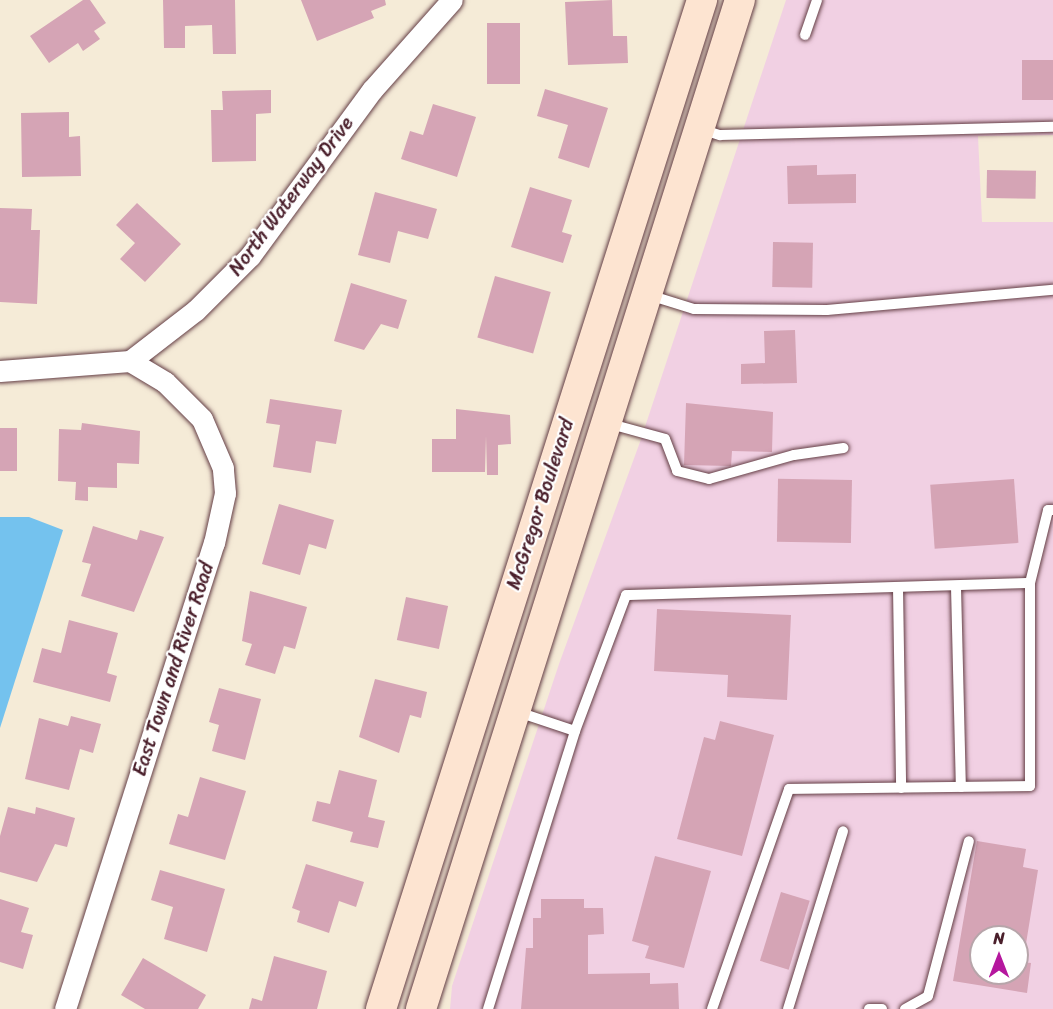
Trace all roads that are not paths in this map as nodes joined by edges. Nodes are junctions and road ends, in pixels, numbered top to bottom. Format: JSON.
{"nodes":[{"id":1,"x":452,"y":0,"type":"edge"},
{"id":2,"x":702,"y":0,"type":"edge"},
{"id":3,"x":740,"y":0,"type":"edge"},
{"id":4,"x":817,"y":0,"type":"edge"},
{"id":5,"x":805,"y":35,"type":"dead end"},
{"id":6,"x":1053,"y":127,"type":"edge"},
{"id":7,"x":700,"y":129,"type":"junction"},
{"id":8,"x":1053,"y":290,"type":"edge"},
{"id":9,"x":649,"y":295,"type":"junction"},
{"id":10,"x":130,"y":361,"type":"junction"},
{"id":11,"x":0,"y":371,"type":"edge"},
{"id":12,"x":606,"y":423,"type":"junction"},
{"id":13,"x":844,"y":448,"type":"dead end"},
{"id":14,"x":1053,"y":510,"type":"edge"},
{"id":15,"x":1030,"y":583,"type":"junction"},
{"id":16,"x":956,"y":587,"type":"junction"},
{"id":17,"x":898,"y":588,"type":"junction"},
{"id":18,"x":515,"y":711,"type":"junction"},
{"id":19,"x":575,"y":731,"type":"junction"},
{"id":20,"x":961,"y":787,"type":"junction"},
{"id":21,"x":901,"y":788,"type":"junction"},
{"id":22,"x":843,"y":831,"type":"dead end"},
{"id":23,"x":969,"y":841,"type":"dead end"},
{"id":24,"x":64,"y":1009,"type":"edge"},
{"id":25,"x":381,"y":1009,"type":"edge"},
{"id":26,"x":421,"y":1009,"type":"edge"},
{"id":27,"x":488,"y":1009,"type":"edge"},
{"id":28,"x":712,"y":1009,"type":"edge"},
{"id":29,"x":788,"y":1009,"type":"edge"},
{"id":30,"x":869,"y":1009,"type":"edge"},
{"id":31,"x":882,"y":1009,"type":"edge"},
{"id":32,"x":905,"y":1009,"type":"edge"}],
"edges":[{"from":1,"to":10,"type":"street","name":"North Waterway Drive"},
{"from":2,"to":25,"type":"main road","name":"McGregor Boulevard"},
{"from":3,"to":7,"type":"main road","name":"McGregor Boulevard"},
{"from":4,"to":5,"type":"lane"},
{"from":6,"to":7,"type":"lane"},
{"from":7,"to":9,"type":"main road","name":"McGregor Boulevard"},
{"from":8,"to":9,"type":"lane"},
{"from":9,"to":12,"type":"main road","name":"McGregor Boulevard"},
{"from":10,"to":11,"type":"street"},
{"from":10,"to":24,"type":"street","name":"East Town and River Road"},
{"from":12,"to":13,"type":"lane"},
{"from":12,"to":18,"type":"main road","name":"McGregor Boulevard"},
{"from":14,"to":15,"type":"lane"},
{"from":15,"to":16,"type":"lane"},
{"from":15,"to":20,"type":"lane"},
{"from":16,"to":17,"type":"lane"},
{"from":16,"to":20,"type":"lane"},
{"from":17,"to":19,"type":"lane"},
{"from":17,"to":21,"type":"lane"},
{"from":18,"to":19,"type":"lane"},
{"from":18,"to":26,"type":"main road","name":"McGregor Boulevard"},
{"from":19,"to":27,"type":"lane"},
{"from":20,"to":21,"type":"lane"},
{"from":21,"to":28,"type":"lane"},
{"from":22,"to":29,"type":"lane"},
{"from":23,"to":32,"type":"lane"},
{"from":30,"to":31,"type":"lane"}]}
